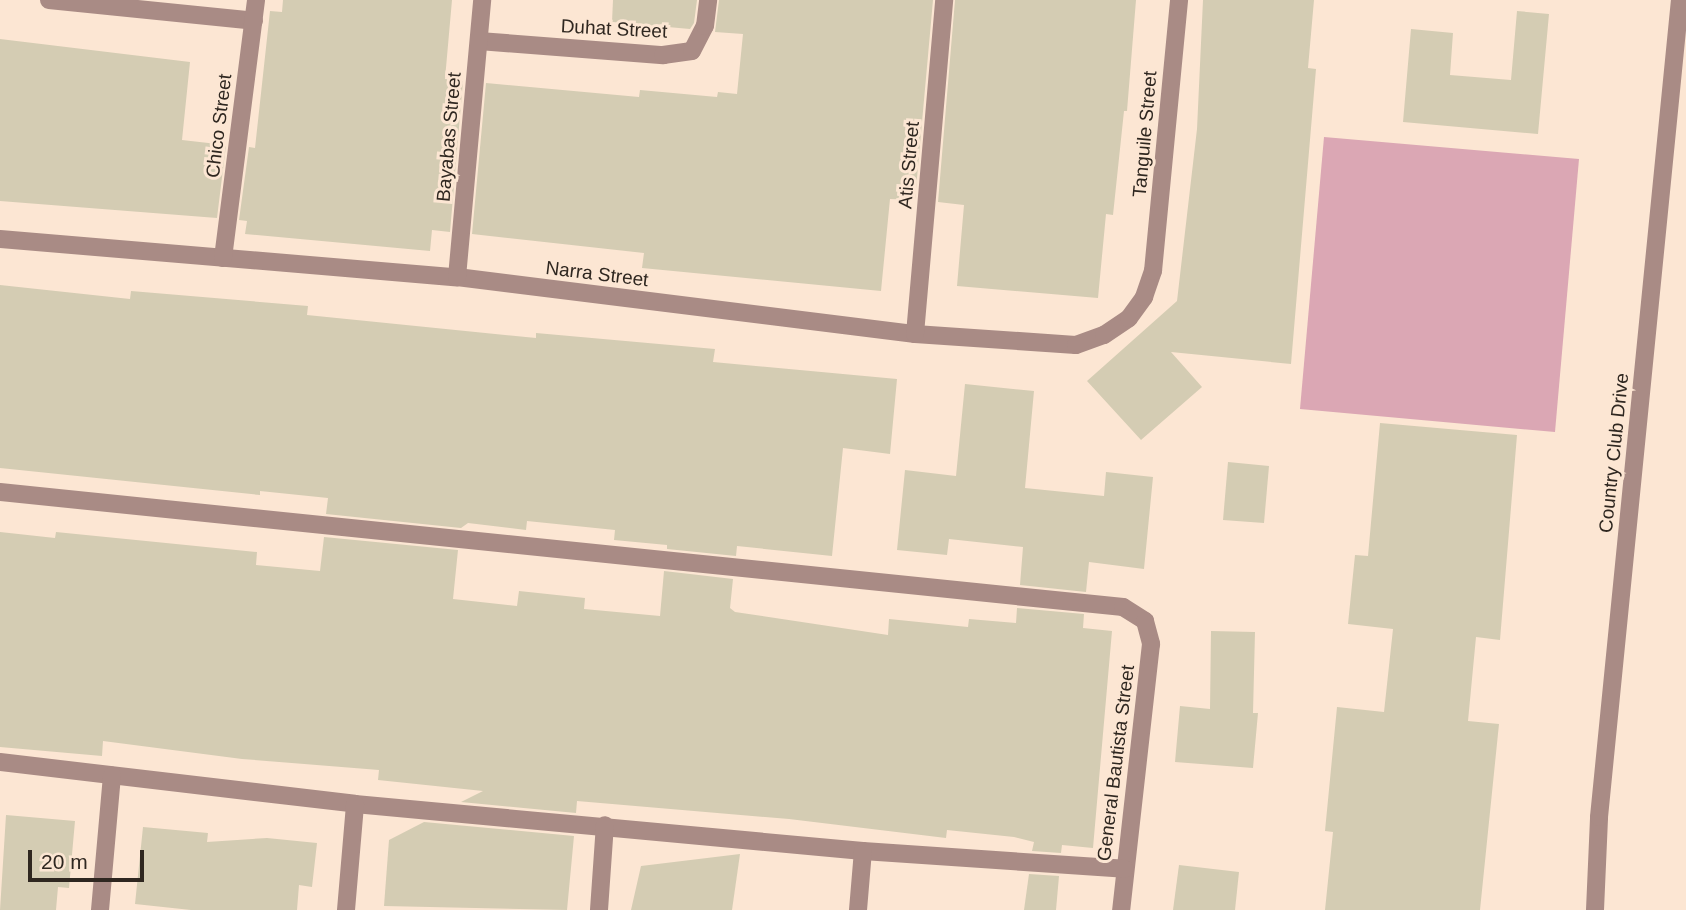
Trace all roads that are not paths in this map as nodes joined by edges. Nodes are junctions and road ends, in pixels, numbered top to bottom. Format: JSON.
{"nodes":[{"id":1,"x":49,"y":0,"type":"edge"},
{"id":2,"x":63,"y":0,"type":"edge"},
{"id":3,"x":256,"y":0,"type":"edge"},
{"id":4,"x":482,"y":0,"type":"edge"},
{"id":5,"x":708,"y":0,"type":"edge"},
{"id":6,"x":944,"y":0,"type":"edge"},
{"id":7,"x":1179,"y":0,"type":"edge"},
{"id":8,"x":1680,"y":0,"type":"edge"},
{"id":9,"x":254,"y":21,"type":"junction"},
{"id":10,"x":479,"y":41,"type":"junction"},
{"id":11,"x":0,"y":239,"type":"edge"},
{"id":12,"x":223,"y":258,"type":"junction"},
{"id":13,"x":1153,"y":271,"type":"joint"},
{"id":14,"x":457,"y":277,"type":"junction"},
{"id":15,"x":915,"y":334,"type":"junction"},
{"id":16,"x":0,"y":492,"type":"edge"},
{"id":17,"x":0,"y":762,"type":"edge"},
{"id":18,"x":112,"y":776,"type":"junction"},
{"id":19,"x":355,"y":804,"type":"junction"},
{"id":20,"x":606,"y":825,"type":"junction"},
{"id":21,"x":863,"y":851,"type":"junction"},
{"id":22,"x":1124,"y":869,"type":"junction"},
{"id":23,"x":100,"y":910,"type":"edge"},
{"id":24,"x":346,"y":910,"type":"edge"},
{"id":25,"x":599,"y":910,"type":"edge"},
{"id":26,"x":858,"y":910,"type":"edge"},
{"id":27,"x":1121,"y":910,"type":"edge"},
{"id":28,"x":1595,"y":910,"type":"edge"}],
"edges":[{"from":1,"to":2,"type":"street"},
{"from":2,"to":9,"type":"street"},
{"from":3,"to":9,"type":"street","name":"Chico Street"},
{"from":4,"to":10,"type":"street","name":"Bayabas Street"},
{"from":5,"to":10,"type":"street","name":"Duhat Street"},
{"from":6,"to":15,"type":"street","name":"Atis Street"},
{"from":7,"to":13,"type":"street","name":"Tanguile Street"},
{"from":8,"to":28,"type":"street","name":"Country Club Drive"},
{"from":9,"to":12,"type":"street","name":"Chico Street"},
{"from":10,"to":14,"type":"street","name":"Bayabas Street"},
{"from":11,"to":12,"type":"street","name":"Narra Street"},
{"from":12,"to":14,"type":"street","name":"Narra Street"},
{"from":13,"to":15,"type":"street","name":"Narra Street"},
{"from":14,"to":15,"type":"street","name":"Narra Street"},
{"from":16,"to":22,"type":"street","name":"General Bautista Street"},
{"from":17,"to":18,"type":"street"},
{"from":18,"to":19,"type":"street"},
{"from":18,"to":23,"type":"street"},
{"from":19,"to":20,"type":"street"},
{"from":19,"to":24,"type":"street"},
{"from":20,"to":21,"type":"street"},
{"from":20,"to":25,"type":"street"},
{"from":21,"to":22,"type":"street"},
{"from":21,"to":26,"type":"street"},
{"from":22,"to":27,"type":"street","name":"General Bautista Street"}]}
